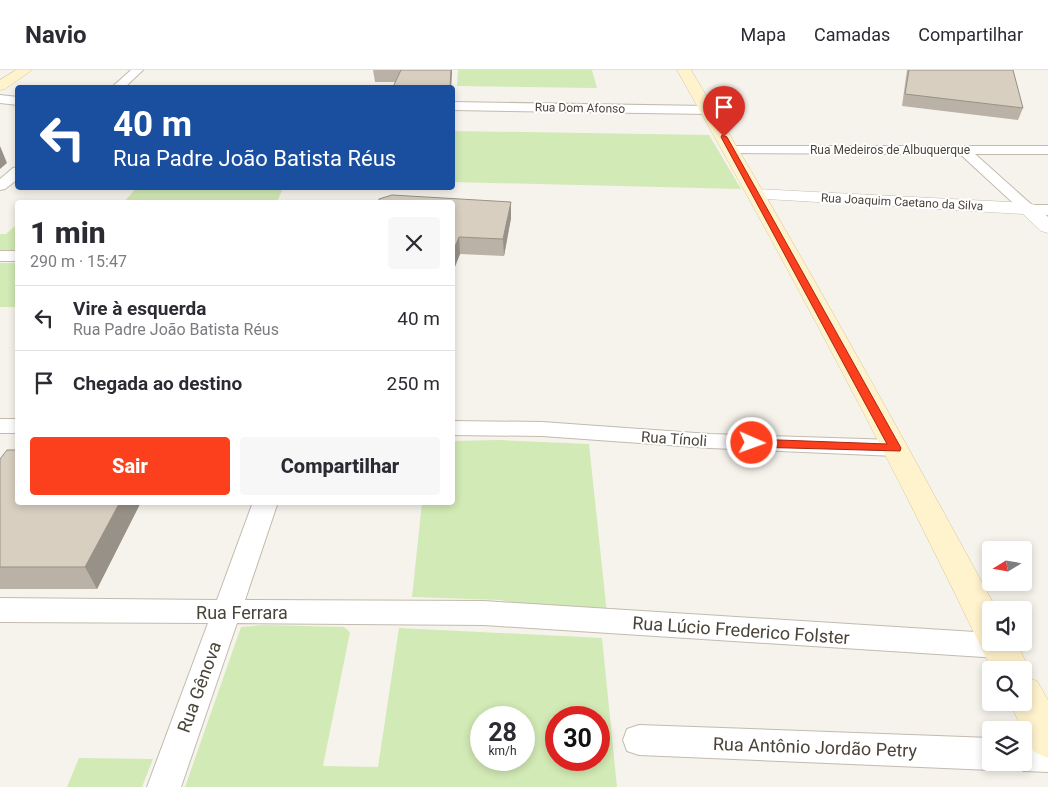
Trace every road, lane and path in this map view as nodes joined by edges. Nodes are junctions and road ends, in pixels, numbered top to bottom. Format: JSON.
{"nodes":[{"id":1,"x":11,"y":70,"type":"edge"},
{"id":2,"x":24,"y":70,"type":"edge"},
{"id":3,"x":138,"y":70,"type":"edge"},
{"id":4,"x":684,"y":70,"type":"edge"},
{"id":5,"x":0,"y":77,"type":"edge"},
{"id":6,"x":120,"y":85,"type":"edge"},
{"id":7,"x":0,"y":86,"type":"edge"},
{"id":8,"x":0,"y":99,"type":"edge"},
{"id":9,"x":15,"y":100,"type":"edge"},
{"id":10,"x":455,"y":106,"type":"edge"},
{"id":11,"x":708,"y":110,"type":"junction"},
{"id":12,"x":732,"y":150,"type":"junction"},
{"id":13,"x":963,"y":150,"type":"junction"},
{"id":14,"x":1048,"y":150,"type":"edge"},
{"id":15,"x":15,"y":174,"type":"edge"},
{"id":16,"x":0,"y":186,"type":"edge"},
{"id":17,"x":756,"y":194,"type":"junction"},
{"id":18,"x":1028,"y":209,"type":"junction"},
{"id":19,"x":1048,"y":210,"type":"edge"},
{"id":20,"x":1048,"y":227,"type":"edge"},
{"id":21,"x":0,"y":256,"type":"edge"},
{"id":22,"x":15,"y":256,"type":"edge"},
{"id":23,"x":0,"y":426,"type":"edge"},
{"id":24,"x":15,"y":426,"type":"edge"},
{"id":25,"x":455,"y":428,"type":"edge"},
{"id":26,"x":895,"y":448,"type":"junction"},
{"id":27,"x":265,"y":505,"type":"edge"},
{"id":28,"x":0,"y":610,"type":"edge"},
{"id":29,"x":226,"y":612,"type":"junction"},
{"id":30,"x":484,"y":613,"type":"joint"},
{"id":31,"x":982,"y":615,"type":"edge"},
{"id":32,"x":982,"y":647,"type":"edge"},
{"id":33,"x":1032,"y":709,"type":"edge"},
{"id":34,"x":1048,"y":739,"type":"edge"},
{"id":35,"x":639,"y":740,"type":"dead end"},
{"id":36,"x":982,"y":754,"type":"edge"},
{"id":37,"x":1032,"y":755,"type":"edge"},
{"id":38,"x":1048,"y":756,"type":"edge"},
{"id":39,"x":164,"y":787,"type":"edge"}],
"edges":[{"from":1,"to":5,"type":"main road"},
{"from":2,"to":7,"type":"main road"},
{"from":3,"to":6,"type":"street"},
{"from":4,"to":11,"type":"main road"},
{"from":8,"to":9,"type":"street"},
{"from":10,"to":11,"type":"street","name":"Rua Dom Afonso"},
{"from":11,"to":12,"type":"main road"},
{"from":12,"to":13,"type":"street","name":"Rua Medeiros de Albuquerque"},
{"from":12,"to":17,"type":"main road"},
{"from":13,"to":14,"type":"street","name":"Rua Medeiros de Albuquerque"},
{"from":13,"to":18,"type":"street"},
{"from":15,"to":16,"type":"street"},
{"from":17,"to":18,"type":"street","name":"Rua Joaquim Caetano da Silva"},
{"from":17,"to":26,"type":"main road"},
{"from":18,"to":19,"type":"street","name":"Rua Joaquim Caetano da Silva"},
{"from":18,"to":20,"type":"street"},
{"from":21,"to":22,"type":"street"},
{"from":23,"to":24,"type":"street"},
{"from":25,"to":26,"type":"street","name":"Rua Tínoli"},
{"from":26,"to":31,"type":"main road"},
{"from":27,"to":29,"type":"street","name":"Rua Gênova"},
{"from":28,"to":29,"type":"street","name":"Rua Ferrara"},
{"from":29,"to":30,"type":"street","name":"Rua Ferrara"},
{"from":29,"to":39,"type":"street","name":"Rua Gênova"},
{"from":30,"to":32,"type":"street","name":"Rua Lúcio Frederico Folster"},
{"from":33,"to":34,"type":"main road"},
{"from":35,"to":36,"type":"street","name":"Rua Antônio Jordão Petry"},
{"from":37,"to":38,"type":"street"}]}
